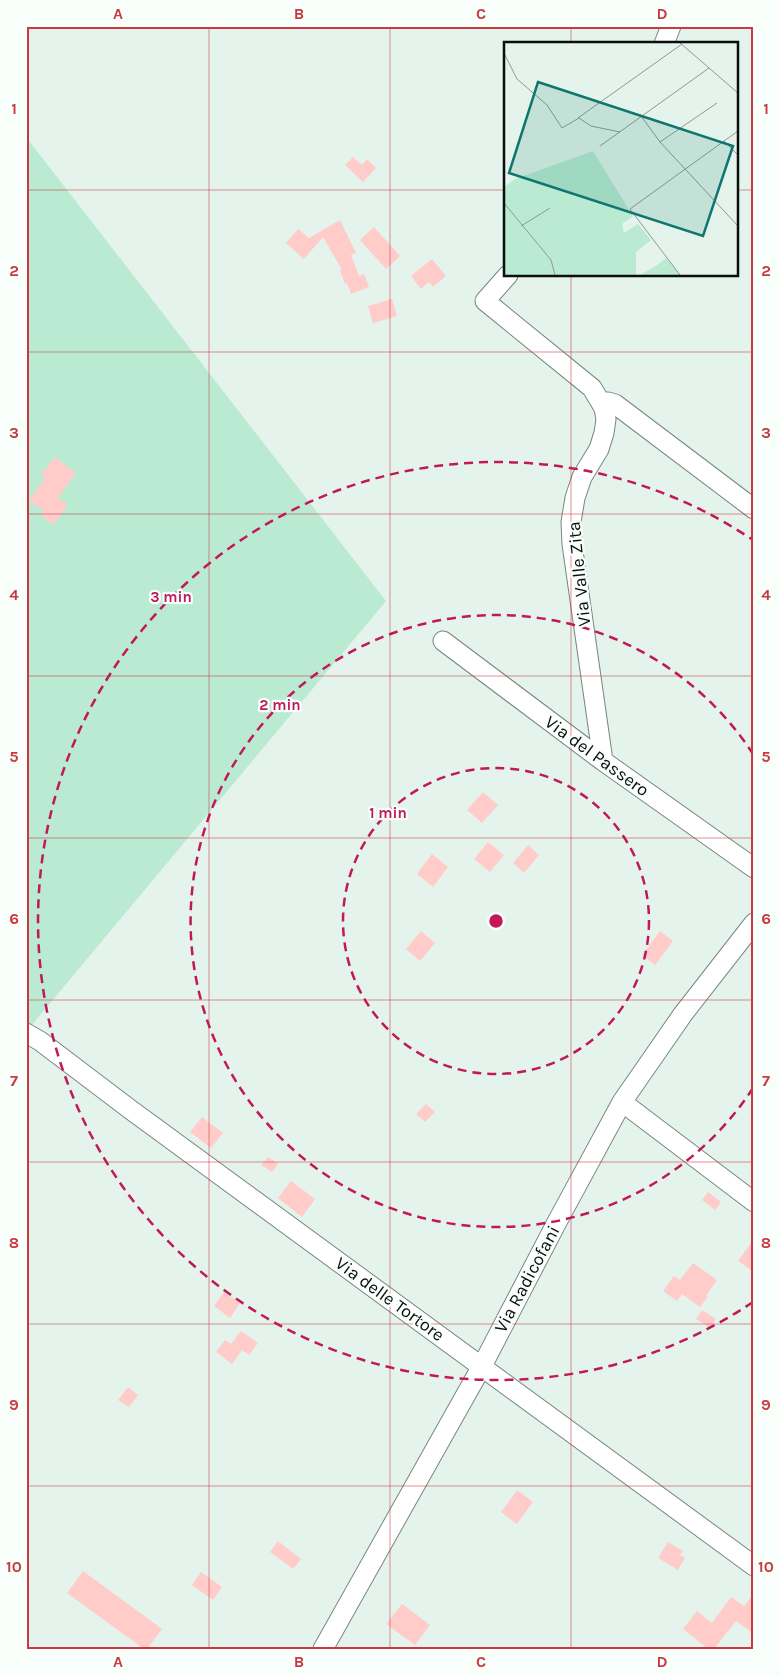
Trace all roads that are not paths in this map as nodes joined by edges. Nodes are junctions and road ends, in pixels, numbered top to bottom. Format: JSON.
{"nodes":[{"id":1,"x":671,"y":26,"type":"edge"},
{"id":2,"x":665,"y":42,"type":"edge"},
{"id":3,"x":507,"y":276,"type":"edge"},
{"id":4,"x":601,"y":402,"type":"junction"},
{"id":5,"x":754,"y":509,"type":"edge"},
{"id":6,"x":443,"y":641,"type":"dead end"},
{"id":7,"x":603,"y":762,"type":"junction"},
{"id":8,"x":754,"y":868,"type":"edge"},
{"id":9,"x":754,"y":922,"type":"edge"},
{"id":10,"x":26,"y":1033,"type":"edge"},
{"id":11,"x":622,"y":1102,"type":"junction"},
{"id":12,"x":754,"y":1202,"type":"edge"},
{"id":13,"x":482,"y":1366,"type":"junction"},
{"id":14,"x":754,"y":1566,"type":"edge"},
{"id":15,"x":323,"y":1649,"type":"edge"}],
"edges":[{"from":1,"to":2,"type":"street"},
{"from":3,"to":4,"type":"street","name":"Via Valle Zita"},
{"from":4,"to":5,"type":"street"},
{"from":4,"to":7,"type":"street","name":"Via Valle Zita"},
{"from":6,"to":7,"type":"street","name":"Via del Passero"},
{"from":7,"to":8,"type":"street","name":"Via del Passero"},
{"from":9,"to":11,"type":"street","name":"Via Radicofani"},
{"from":10,"to":13,"type":"street","name":"Via delle Tortore"},
{"from":11,"to":12,"type":"street"},
{"from":11,"to":13,"type":"street","name":"Via Radicofani"},
{"from":13,"to":14,"type":"street","name":"Via delle Tortore"},
{"from":13,"to":15,"type":"street","name":"Via Radicofani"}]}
